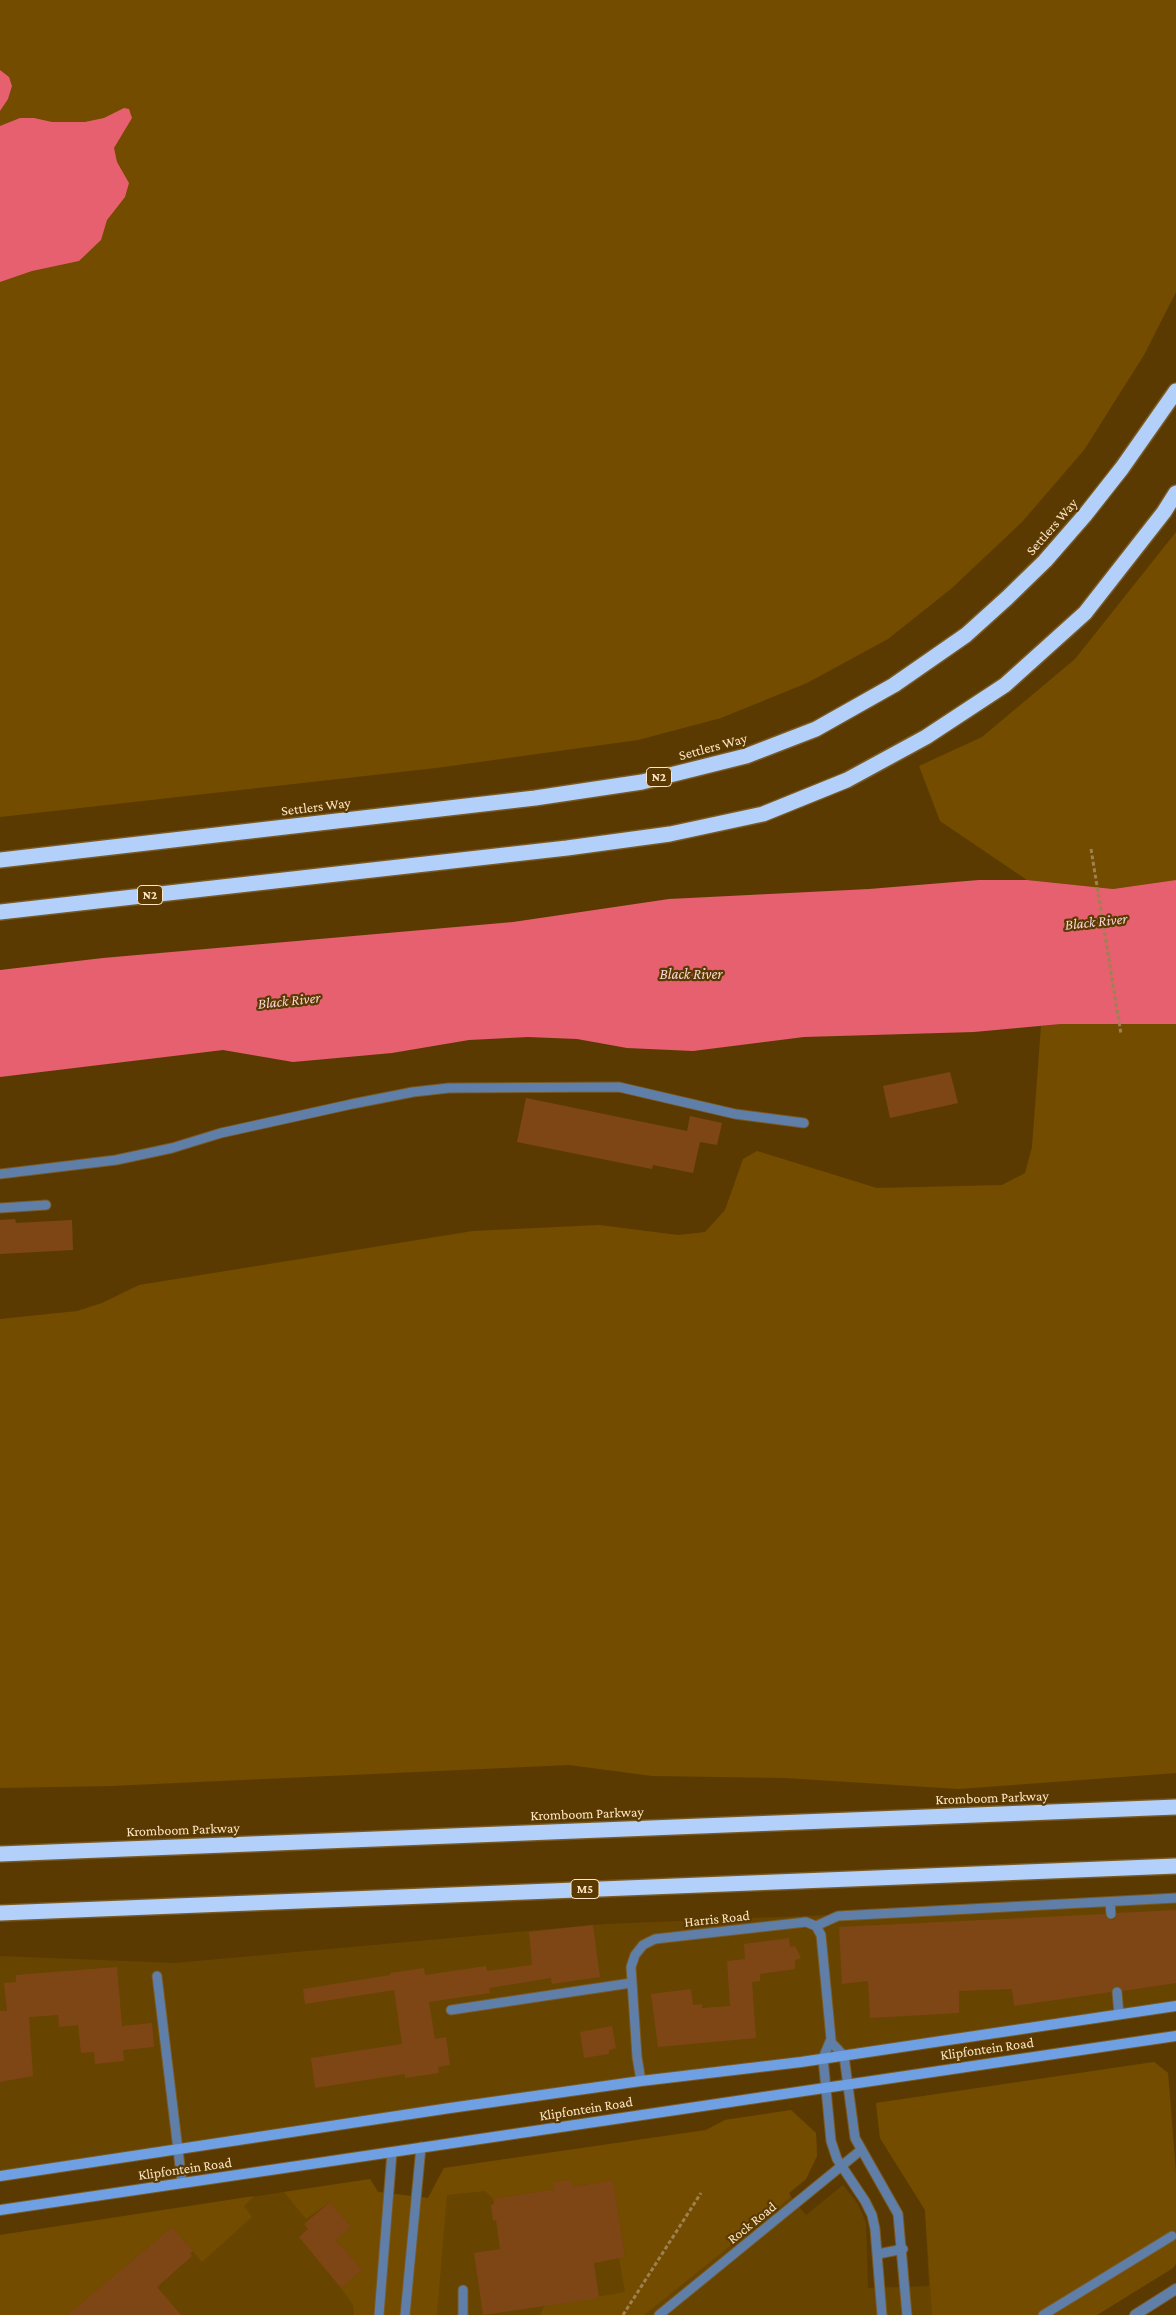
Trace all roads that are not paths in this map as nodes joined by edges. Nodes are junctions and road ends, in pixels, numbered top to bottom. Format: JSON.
{"nodes":[{"id":1,"x":1176,"y":391,"type":"edge"},
{"id":2,"x":1176,"y":492,"type":"edge"},
{"id":3,"x":0,"y":860,"type":"edge"},
{"id":4,"x":0,"y":912,"type":"edge"},
{"id":5,"x":804,"y":1123,"type":"dead end"},
{"id":6,"x":0,"y":1174,"type":"edge"},
{"id":7,"x":46,"y":1205,"type":"dead end"},
{"id":8,"x":0,"y":1208,"type":"edge"},
{"id":9,"x":1172,"y":1807,"type":"edge"},
{"id":10,"x":0,"y":1854,"type":"edge"},
{"id":11,"x":1173,"y":1866,"type":"edge"},
{"id":12,"x":1176,"y":1898,"type":"edge"},
{"id":13,"x":1110,"y":1902,"type":"junction"},
{"id":14,"x":0,"y":1912,"type":"edge"},
{"id":15,"x":1111,"y":1914,"type":"dead end"},
{"id":16,"x":816,"y":1926,"type":"junction"},
{"id":17,"x":157,"y":1976,"type":"dead end"},
{"id":18,"x":631,"y":1983,"type":"junction"},
{"id":19,"x":1117,"y":1992,"type":"dead end"},
{"id":20,"x":1176,"y":2006,"type":"edge"},
{"id":21,"x":451,"y":2010,"type":"dead end"},
{"id":22,"x":1120,"y":2014,"type":"junction"},
{"id":23,"x":1176,"y":2036,"type":"edge"},
{"id":24,"x":831,"y":2042,"type":"junction"},
{"id":25,"x":844,"y":2056,"type":"junction"},
{"id":26,"x":823,"y":2058,"type":"junction"},
{"id":27,"x":641,"y":2081,"type":"junction"},
{"id":28,"x":848,"y":2083,"type":"junction"},
{"id":29,"x":826,"y":2087,"type":"junction"},
{"id":30,"x":421,"y":2147,"type":"junction"},
{"id":31,"x":178,"y":2149,"type":"junction"},
{"id":32,"x":861,"y":2150,"type":"junction"},
{"id":33,"x":392,"y":2152,"type":"junction"},
{"id":34,"x":842,"y":2167,"type":"junction"},
{"id":35,"x":0,"y":2176,"type":"edge"},
{"id":36,"x":182,"y":2183,"type":"junction"},
{"id":37,"x":0,"y":2210,"type":"edge"},
{"id":38,"x":1172,"y":2236,"type":"dead end"},
{"id":39,"x":903,"y":2249,"type":"junction"},
{"id":40,"x":878,"y":2254,"type":"junction"},
{"id":41,"x":1176,"y":2289,"type":"edge"},
{"id":42,"x":463,"y":2290,"type":"dead end"},
{"id":43,"x":379,"y":2315,"type":"edge"},
{"id":44,"x":405,"y":2315,"type":"edge"},
{"id":45,"x":463,"y":2315,"type":"edge"},
{"id":46,"x":659,"y":2315,"type":"edge"},
{"id":47,"x":882,"y":2315,"type":"edge"},
{"id":48,"x":907,"y":2315,"type":"edge"},
{"id":49,"x":1043,"y":2315,"type":"edge"},
{"id":50,"x":1135,"y":2315,"type":"edge"}],
"edges":[{"from":1,"to":3,"type":"highway","name":"Settlers Way","number":"N2"},
{"from":2,"to":4,"type":"highway","number":"N2"},
{"from":5,"to":6,"type":"lane"},
{"from":7,"to":8,"type":"lane"},
{"from":9,"to":10,"type":"highway","name":"Kromboom Parkway"},
{"from":11,"to":14,"type":"highway","number":"M5"},
{"from":12,"to":13,"type":"lane"},
{"from":13,"to":15,"type":"lane"},
{"from":13,"to":16,"type":"lane"},
{"from":16,"to":18,"type":"lane","name":"Harris Road"},
{"from":16,"to":24,"type":"lane"},
{"from":17,"to":31,"type":"lane"},
{"from":18,"to":21,"type":"lane"},
{"from":18,"to":27,"type":"lane","name":"Harris Road"},
{"from":19,"to":22,"type":"lane"},
{"from":20,"to":22,"type":"main road","name":"Klipfontein Road"},
{"from":22,"to":25,"type":"main road","name":"Klipfontein Road"},
{"from":23,"to":28,"type":"main road","name":"Klipfontein Road"},
{"from":24,"to":25,"type":"lane"},
{"from":24,"to":26,"type":"lane"},
{"from":25,"to":26,"type":"main road","name":"Klipfontein Road"},
{"from":25,"to":28,"type":"lane"},
{"from":26,"to":27,"type":"main road","name":"Klipfontein Road"},
{"from":26,"to":29,"type":"lane"},
{"from":27,"to":31,"type":"main road","name":"Klipfontein Road"},
{"from":28,"to":29,"type":"main road","name":"Klipfontein Road"},
{"from":28,"to":32,"type":"lane"},
{"from":29,"to":30,"type":"main road","name":"Klipfontein Road"},
{"from":29,"to":34,"type":"lane"},
{"from":30,"to":33,"type":"main road","name":"Klipfontein Road"},
{"from":30,"to":44,"type":"lane"},
{"from":31,"to":35,"type":"main road","name":"Klipfontein Road"},
{"from":31,"to":36,"type":"lane"},
{"from":32,"to":34,"type":"lane","name":"Rock Road"},
{"from":32,"to":39,"type":"lane"},
{"from":33,"to":36,"type":"main road","name":"Klipfontein Road"},
{"from":33,"to":43,"type":"lane"},
{"from":34,"to":40,"type":"lane"},
{"from":34,"to":46,"type":"lane","name":"Rock Road"},
{"from":36,"to":37,"type":"main road","name":"Klipfontein Road"},
{"from":38,"to":49,"type":"lane"},
{"from":39,"to":40,"type":"lane"},
{"from":39,"to":48,"type":"lane"},
{"from":40,"to":47,"type":"lane"},
{"from":41,"to":50,"type":"street"},
{"from":42,"to":45,"type":"lane"}]}
